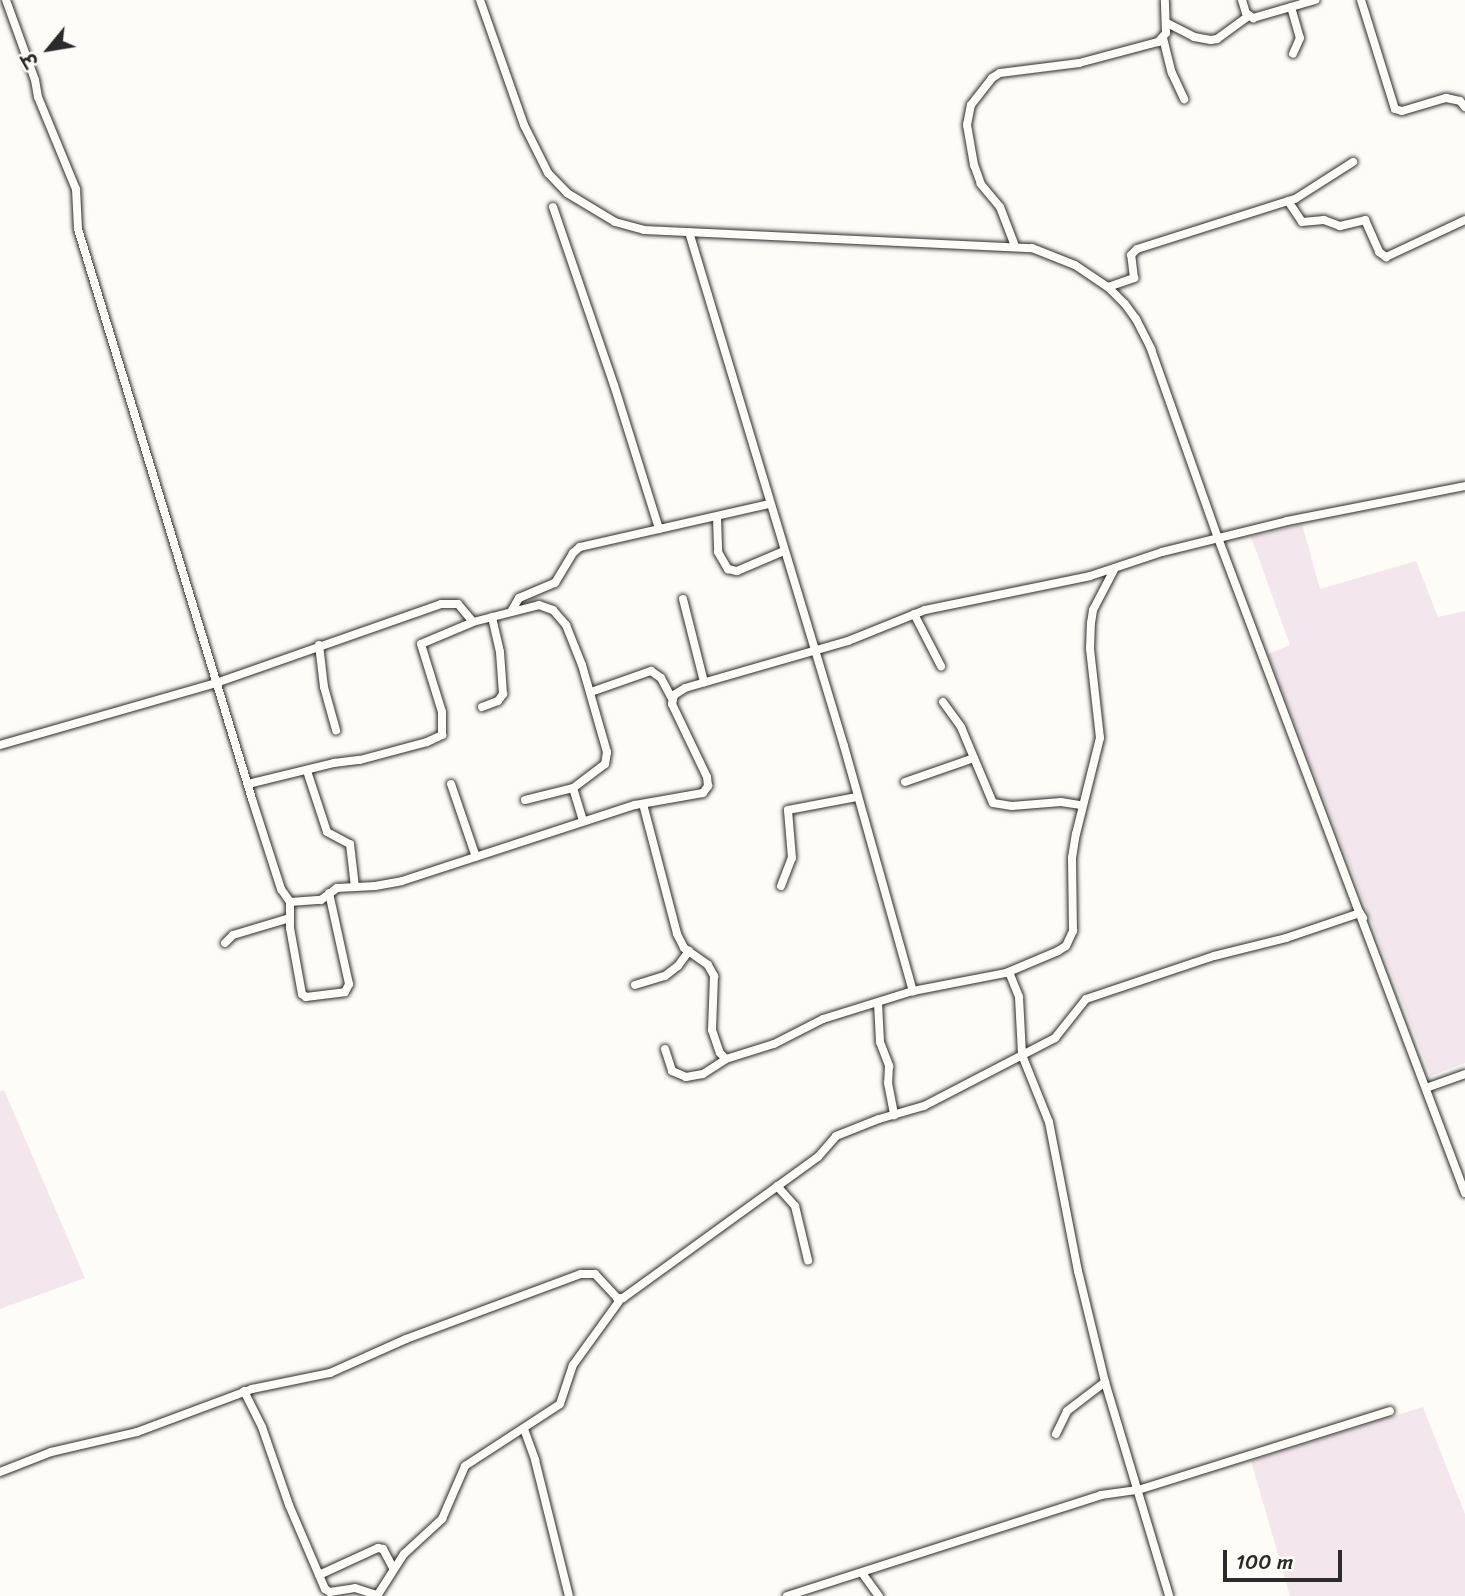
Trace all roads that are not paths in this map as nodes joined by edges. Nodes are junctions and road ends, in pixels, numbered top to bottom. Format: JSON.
{"nodes":[{"id":1,"x":6,"y":0,"type":"edge"},
{"id":2,"x":480,"y":0,"type":"edge"},
{"id":3,"x":1165,"y":0,"type":"edge"},
{"id":4,"x":1242,"y":0,"type":"edge"},
{"id":5,"x":1315,"y":0,"type":"edge"},
{"id":6,"x":1361,"y":0,"type":"edge"},
{"id":7,"x":1291,"y":7,"type":"junction"},
{"id":8,"x":1249,"y":16,"type":"junction"},
{"id":9,"x":1167,"y":23,"type":"junction"},
{"id":10,"x":1163,"y":38,"type":"junction"},
{"id":11,"x":1293,"y":54,"type":"dead end"},
{"id":12,"x":1184,"y":99,"type":"dead end"},
{"id":13,"x":1465,"y":107,"type":"edge"},
{"id":14,"x":1353,"y":162,"type":"dead end"},
{"id":15,"x":1288,"y":201,"type":"junction"},
{"id":16,"x":553,"y":207,"type":"dead end"},
{"id":17,"x":1465,"y":220,"type":"edge"},
{"id":18,"x":689,"y":232,"type":"junction"},
{"id":19,"x":1014,"y":246,"type":"junction"},
{"id":20,"x":1108,"y":287,"type":"junction"},
{"id":21,"x":1465,"y":486,"type":"edge"},
{"id":22,"x":770,"y":504,"type":"junction"},
{"id":23,"x":717,"y":518,"type":"junction"},
{"id":24,"x":659,"y":529,"type":"junction"},
{"id":25,"x":1218,"y":538,"type":"junction"},
{"id":26,"x":783,"y":551,"type":"junction"},
{"id":27,"x":1115,"y":568,"type":"junction"},
{"id":28,"x":683,"y":599,"type":"dead end"},
{"id":29,"x":512,"y":610,"type":"junction"},
{"id":30,"x":914,"y":614,"type":"junction"},
{"id":31,"x":492,"y":617,"type":"junction"},
{"id":32,"x":472,"y":622,"type":"junction"},
{"id":33,"x":319,"y":645,"type":"junction"},
{"id":34,"x":814,"y":650,"type":"junction"},
{"id":35,"x":941,"y":666,"type":"dead end"},
{"id":36,"x":704,"y":682,"type":"junction"},
{"id":37,"x":216,"y":683,"type":"junction"},
{"id":38,"x":591,"y":692,"type":"junction"},
{"id":39,"x":672,"y":699,"type":"junction"},
{"id":40,"x":943,"y":702,"type":"dead end"},
{"id":41,"x":482,"y":707,"type":"dead end"},
{"id":42,"x":336,"y":730,"type":"dead end"},
{"id":43,"x":0,"y":745,"type":"edge"},
{"id":44,"x":974,"y":758,"type":"junction"},
{"id":45,"x":307,"y":771,"type":"junction"},
{"id":46,"x":905,"y":782,"type":"dead end"},
{"id":47,"x":248,"y":784,"type":"junction"},
{"id":48,"x":451,"y":784,"type":"dead end"},
{"id":49,"x":573,"y":788,"type":"junction"},
{"id":50,"x":857,"y":797,"type":"junction"},
{"id":51,"x":526,"y":800,"type":"dead end"},
{"id":52,"x":643,"y":804,"type":"junction"},
{"id":53,"x":1081,"y":806,"type":"junction"},
{"id":54,"x":583,"y":821,"type":"junction"},
{"id":55,"x":476,"y":857,"type":"junction"},
{"id":56,"x":781,"y":886,"type":"dead end"},
{"id":57,"x":355,"y":887,"type":"junction"},
{"id":58,"x":329,"y":893,"type":"junction"},
{"id":59,"x":290,"y":901,"type":"junction"},
{"id":60,"x":1359,"y":915,"type":"junction"},
{"id":61,"x":290,"y":918,"type":"junction"},
{"id":62,"x":225,"y":943,"type":"dead end"},
{"id":63,"x":689,"y":951,"type":"junction"},
{"id":64,"x":1009,"y":972,"type":"junction"},
{"id":65,"x":635,"y":985,"type":"dead end"},
{"id":66,"x":913,"y":991,"type":"junction"},
{"id":67,"x":878,"y":1003,"type":"junction"},
{"id":68,"x":665,"y":1049,"type":"dead end"},
{"id":69,"x":1023,"y":1055,"type":"junction"},
{"id":70,"x":726,"y":1059,"type":"junction"},
{"id":71,"x":1465,"y":1074,"type":"edge"},
{"id":72,"x":1426,"y":1088,"type":"junction"},
{"id":73,"x":894,"y":1115,"type":"junction"},
{"id":74,"x":777,"y":1186,"type":"junction"},
{"id":75,"x":1465,"y":1193,"type":"edge"},
{"id":76,"x":808,"y":1260,"type":"dead end"},
{"id":77,"x":620,"y":1300,"type":"junction"},
{"id":78,"x":1105,"y":1382,"type":"junction"},
{"id":79,"x":244,"y":1391,"type":"junction"},
{"id":80,"x":1390,"y":1410,"type":"dead end"},
{"id":81,"x":524,"y":1429,"type":"junction"},
{"id":82,"x":1056,"y":1434,"type":"dead end"},
{"id":83,"x":0,"y":1472,"type":"edge"},
{"id":84,"x":1138,"y":1490,"type":"junction"},
{"id":85,"x":394,"y":1569,"type":"junction"},
{"id":86,"x":865,"y":1572,"type":"junction"},
{"id":87,"x":319,"y":1575,"type":"junction"},
{"id":88,"x":377,"y":1596,"type":"edge"},
{"id":89,"x":569,"y":1596,"type":"edge"},
{"id":90,"x":787,"y":1596,"type":"edge"},
{"id":91,"x":879,"y":1596,"type":"edge"},
{"id":92,"x":1169,"y":1596,"type":"edge"}],
"edges":[{"from":1,"to":37,"type":"street"},
{"from":2,"to":18,"type":"street"},
{"from":3,"to":9,"type":"street"},
{"from":4,"to":8,"type":"street"},
{"from":5,"to":7,"type":"street"},
{"from":6,"to":13,"type":"street"},
{"from":7,"to":8,"type":"street"},
{"from":7,"to":11,"type":"street"},
{"from":8,"to":9,"type":"street"},
{"from":9,"to":10,"type":"street"},
{"from":10,"to":12,"type":"street"},
{"from":10,"to":19,"type":"street"},
{"from":14,"to":15,"type":"street"},
{"from":15,"to":17,"type":"street"},
{"from":15,"to":20,"type":"street"},
{"from":16,"to":24,"type":"street"},
{"from":18,"to":19,"type":"street"},
{"from":18,"to":22,"type":"street"},
{"from":19,"to":20,"type":"street"},
{"from":20,"to":25,"type":"street"},
{"from":21,"to":25,"type":"street"},
{"from":22,"to":23,"type":"street"},
{"from":22,"to":26,"type":"street"},
{"from":23,"to":24,"type":"street"},
{"from":23,"to":26,"type":"street"},
{"from":24,"to":29,"type":"street"},
{"from":25,"to":27,"type":"street"},
{"from":25,"to":60,"type":"street"},
{"from":26,"to":34,"type":"street"},
{"from":27,"to":30,"type":"street"},
{"from":27,"to":53,"type":"street"},
{"from":28,"to":36,"type":"street"},
{"from":29,"to":31,"type":"street"},
{"from":29,"to":38,"type":"street"},
{"from":30,"to":34,"type":"street"},
{"from":30,"to":35,"type":"street"},
{"from":31,"to":32,"type":"street"},
{"from":31,"to":41,"type":"street"},
{"from":32,"to":33,"type":"street"},
{"from":32,"to":45,"type":"street"},
{"from":33,"to":37,"type":"street"},
{"from":33,"to":42,"type":"street"},
{"from":34,"to":36,"type":"street"},
{"from":34,"to":50,"type":"street"},
{"from":36,"to":39,"type":"street"},
{"from":37,"to":43,"type":"street"},
{"from":37,"to":47,"type":"street"},
{"from":38,"to":39,"type":"street"},
{"from":38,"to":49,"type":"street"},
{"from":39,"to":52,"type":"street"},
{"from":40,"to":44,"type":"street"},
{"from":44,"to":46,"type":"street"},
{"from":44,"to":53,"type":"street"},
{"from":45,"to":47,"type":"street"},
{"from":45,"to":57,"type":"street"},
{"from":47,"to":59,"type":"street"},
{"from":48,"to":55,"type":"street"},
{"from":49,"to":51,"type":"street"},
{"from":49,"to":54,"type":"street"},
{"from":50,"to":56,"type":"street"},
{"from":50,"to":66,"type":"street"},
{"from":52,"to":54,"type":"street"},
{"from":52,"to":63,"type":"street"},
{"from":53,"to":64,"type":"street"},
{"from":54,"to":55,"type":"street"},
{"from":55,"to":57,"type":"street"},
{"from":57,"to":58,"type":"street"},
{"from":58,"to":59,"type":"street"},
{"from":58,"to":61,"type":"street"},
{"from":59,"to":61,"type":"street"},
{"from":60,"to":69,"type":"street"},
{"from":60,"to":72,"type":"street"},
{"from":61,"to":62,"type":"street"},
{"from":63,"to":65,"type":"street"},
{"from":63,"to":70,"type":"street"},
{"from":64,"to":66,"type":"street"},
{"from":64,"to":69,"type":"street"},
{"from":66,"to":67,"type":"street"},
{"from":67,"to":70,"type":"street"},
{"from":67,"to":73,"type":"street"},
{"from":68,"to":70,"type":"street"},
{"from":69,"to":73,"type":"street"},
{"from":69,"to":78,"type":"street"},
{"from":71,"to":72,"type":"street"},
{"from":72,"to":75,"type":"street"},
{"from":73,"to":74,"type":"street"},
{"from":74,"to":76,"type":"street"},
{"from":74,"to":77,"type":"street"},
{"from":77,"to":79,"type":"street"},
{"from":77,"to":81,"type":"street"},
{"from":78,"to":82,"type":"street"},
{"from":78,"to":84,"type":"street"},
{"from":79,"to":83,"type":"street"},
{"from":79,"to":87,"type":"street"},
{"from":80,"to":84,"type":"street"},
{"from":81,"to":85,"type":"street"},
{"from":81,"to":89,"type":"street"},
{"from":84,"to":86,"type":"street"},
{"from":84,"to":92,"type":"street"},
{"from":85,"to":87,"type":"street"},
{"from":85,"to":88,"type":"street"},
{"from":86,"to":90,"type":"street"},
{"from":86,"to":91,"type":"street"},
{"from":87,"to":88,"type":"street"}]}
